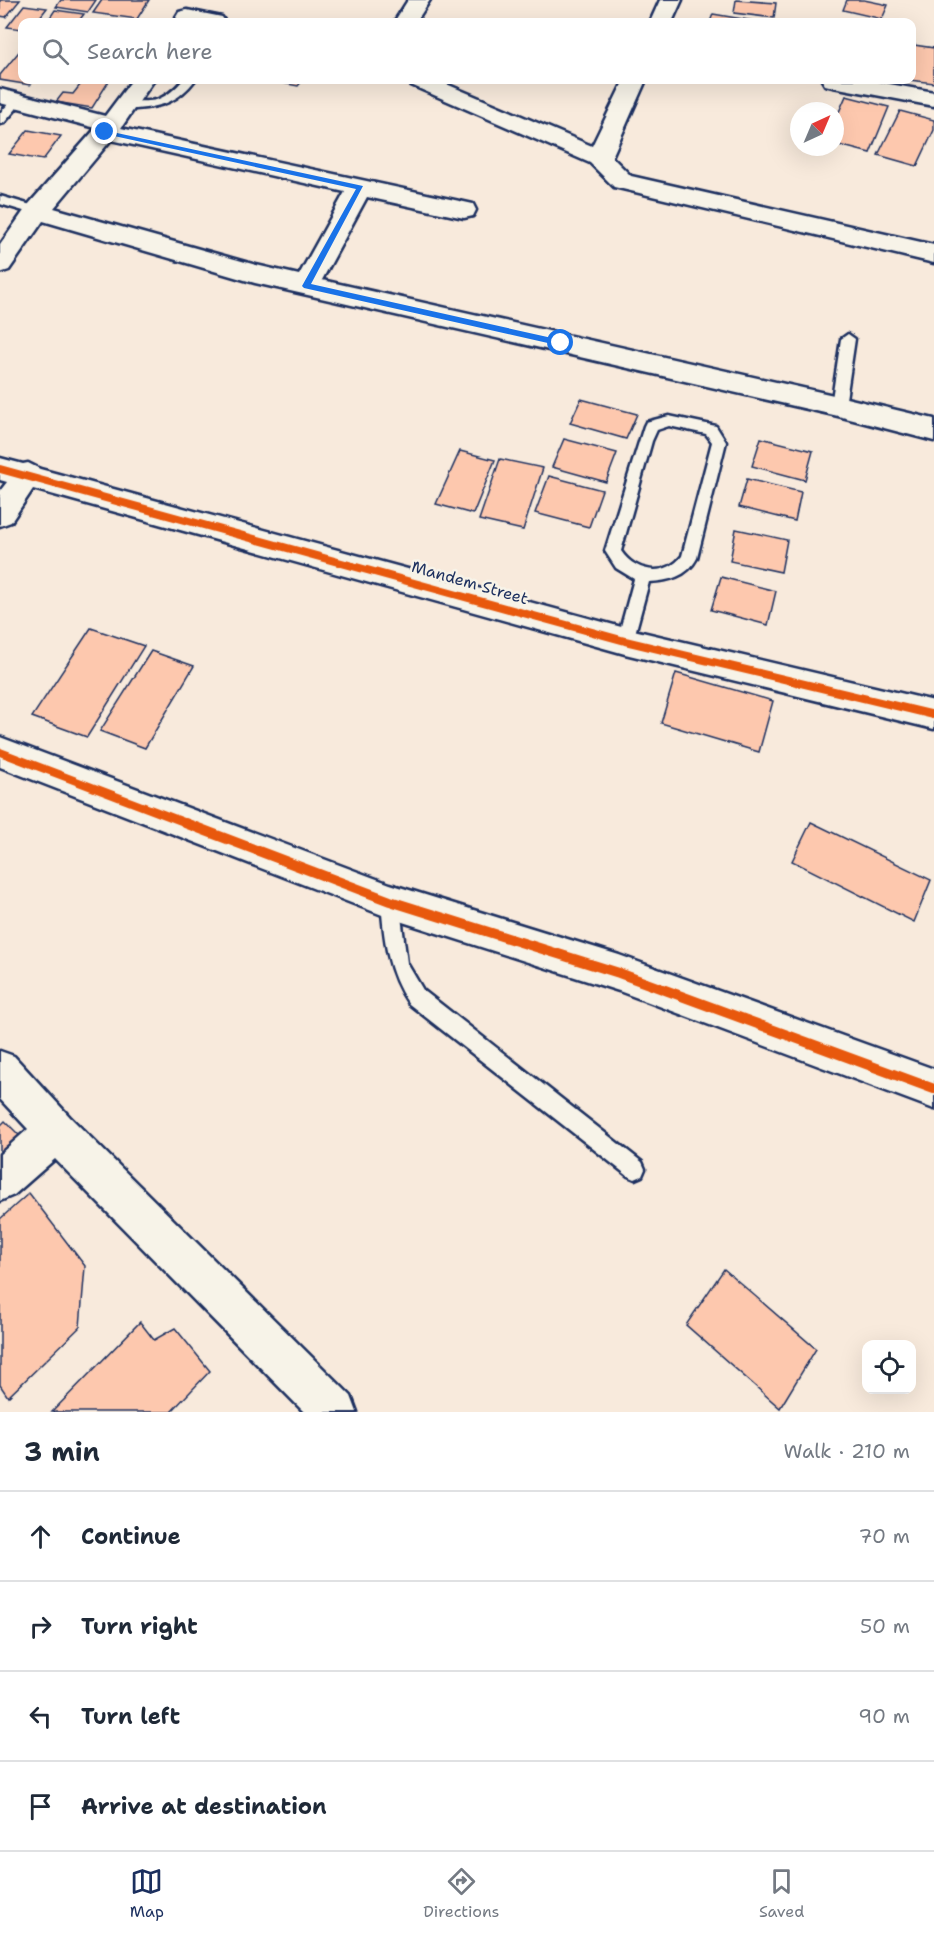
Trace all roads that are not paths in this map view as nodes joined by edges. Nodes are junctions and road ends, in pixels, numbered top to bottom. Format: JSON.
{"nodes":[{"id":1,"x":419,"y":0,"type":"edge"},
{"id":2,"x":671,"y":0,"type":"edge"},
{"id":3,"x":408,"y":18,"type":"edge"},
{"id":4,"x":663,"y":18,"type":"edge"},
{"id":5,"x":140,"y":84,"type":"edge"},
{"id":6,"x":186,"y":84,"type":"edge"},
{"id":7,"x":428,"y":84,"type":"edge"},
{"id":8,"x":633,"y":84,"type":"edge"},
{"id":9,"x":854,"y":84,"type":"edge"},
{"id":10,"x":8,"y":98,"type":"edge"},
{"id":11,"x":934,"y":99,"type":"edge"},
{"id":12,"x":0,"y":120,"type":"edge"},
{"id":13,"x":114,"y":121,"type":"junction"},
{"id":14,"x":599,"y":158,"type":"junction"},
{"id":15,"x":360,"y":188,"type":"junction"},
{"id":16,"x":0,"y":200,"type":"edge"},
{"id":17,"x":464,"y":210,"type":"dead end"},
{"id":18,"x":37,"y":211,"type":"junction"},
{"id":19,"x":934,"y":254,"type":"edge"},
{"id":20,"x":0,"y":264,"type":"edge"},
{"id":21,"x":306,"y":286,"type":"junction"},
{"id":22,"x":848,"y":339,"type":"dead end"},
{"id":23,"x":838,"y":406,"type":"junction"},
{"id":24,"x":934,"y":430,"type":"edge"},
{"id":25,"x":14,"y":471,"type":"edge"},
{"id":26,"x":0,"y":514,"type":"edge"},
{"id":27,"x":643,"y":576,"type":"junction"},
{"id":28,"x":625,"y":641,"type":"junction"},
{"id":29,"x":934,"y":715,"type":"edge"},
{"id":30,"x":0,"y":752,"type":"edge"},
{"id":31,"x":390,"y":901,"type":"junction"},
{"id":32,"x":0,"y":1070,"type":"edge"},
{"id":33,"x":934,"y":1089,"type":"edge"},
{"id":34,"x":56,"y":1131,"type":"junction"},
{"id":35,"x":635,"y":1169,"type":"dead end"},
{"id":36,"x":0,"y":1181,"type":"edge"},
{"id":37,"x":335,"y":1412,"type":"edge"}],
"edges":[{"from":1,"to":3,"type":"street"},
{"from":2,"to":4,"type":"street"},
{"from":5,"to":13,"type":"street"},
{"from":6,"to":13,"type":"lane"},
{"from":7,"to":14,"type":"street"},
{"from":8,"to":14,"type":"street"},
{"from":9,"to":11,"type":"street"},
{"from":10,"to":12,"type":"lane"},
{"from":10,"to":13,"type":"street"},
{"from":13,"to":15,"type":"street"},
{"from":13,"to":18,"type":"street"},
{"from":14,"to":19,"type":"street"},
{"from":15,"to":17,"type":"street"},
{"from":15,"to":21,"type":"street"},
{"from":16,"to":18,"type":"lane"},
{"from":18,"to":20,"type":"street"},
{"from":18,"to":21,"type":"street"},
{"from":21,"to":23,"type":"street"},
{"from":22,"to":23,"type":"lane"},
{"from":23,"to":24,"type":"street"},
{"from":25,"to":26,"type":"street"},
{"from":25,"to":28,"type":"street","name":"Mandem Street"},
{"from":27,"to":27,"type":"lane"},
{"from":27,"to":28,"type":"lane"},
{"from":28,"to":29,"type":"street","name":"Mandem Street"},
{"from":30,"to":31,"type":"street"},
{"from":31,"to":33,"type":"street"},
{"from":31,"to":35,"type":"lane"},
{"from":32,"to":34,"type":"street"},
{"from":34,"to":36,"type":"street"},
{"from":34,"to":37,"type":"street"}]}
